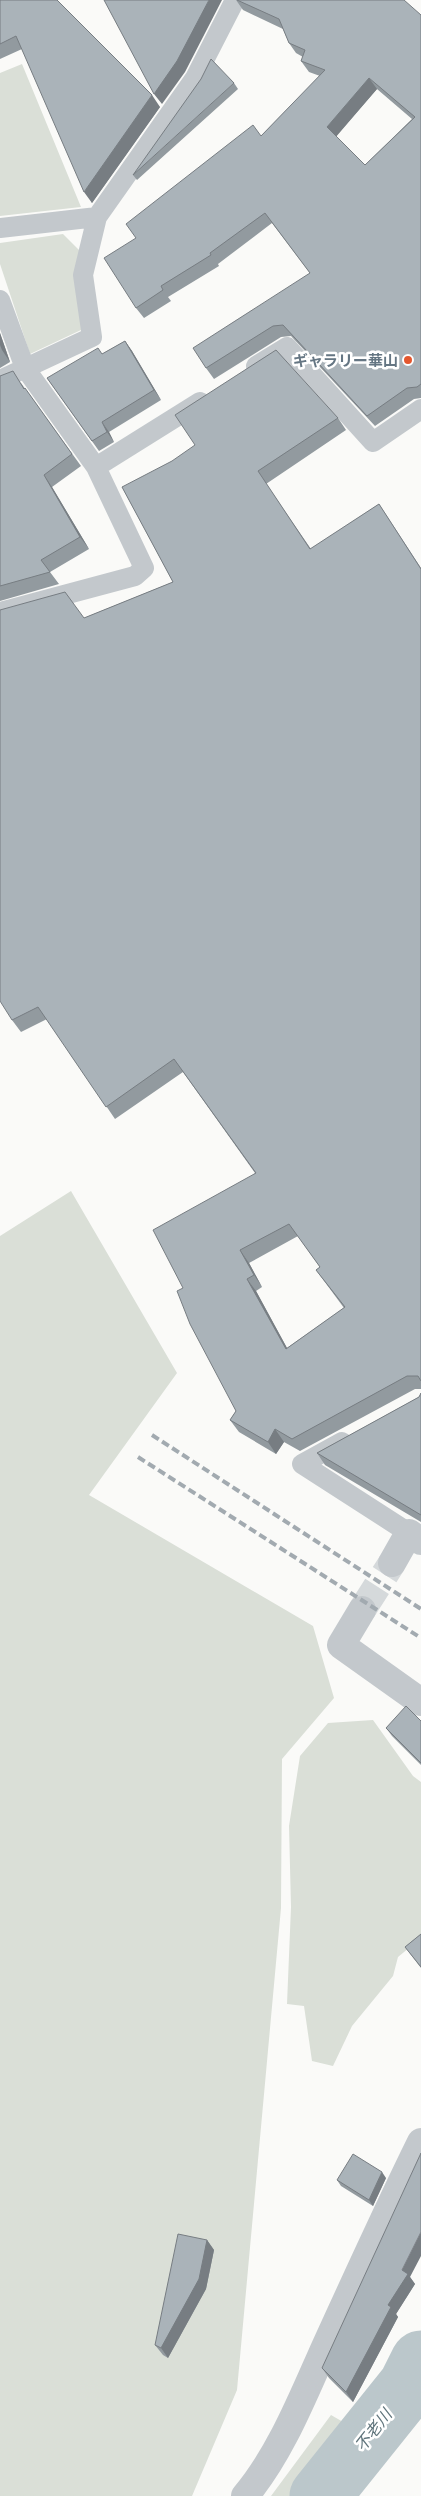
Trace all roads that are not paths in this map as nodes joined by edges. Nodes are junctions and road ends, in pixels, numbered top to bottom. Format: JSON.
{"nodes":[{"id":1,"x":235,"y":0,"type":"edge"},
{"id":2,"x":97,"y":217,"type":"junction"},
{"id":3,"x":0,"y":228,"type":"edge"},
{"id":4,"x":0,"y":300,"type":"edge"},
{"id":5,"x":24,"y":368,"type":"junction"},
{"id":6,"x":237,"y":378,"type":"edge"},
{"id":7,"x":0,"y":380,"type":"edge"},
{"id":8,"x":212,"y":394,"type":"edge"},
{"id":9,"x":421,"y":409,"type":"edge"},
{"id":10,"x":96,"y":467,"type":"junction"},
{"id":11,"x":0,"y":612,"type":"edge"},
{"id":12,"x":362,"y":1431,"type":"edge"},
{"id":13,"x":415,"y":1537,"type":"edge"},
{"id":14,"x":392,"y":1562,"type":"tunnel mouth"},
{"id":15,"x":362,"y":1610,"type":"tunnel mouth"},
{"id":16,"x":421,"y":1702,"type":"edge"},
{"id":17,"x":421,"y":2142,"type":"edge"},
{"id":18,"x":245,"y":2496,"type":"edge"}],
"edges":[{"from":1,"to":2,"type":"lane"},
{"from":2,"to":3,"type":"lane"},
{"from":2,"to":5,"type":"lane"},
{"from":4,"to":5,"type":"lane"},
{"from":5,"to":7,"type":"lane"},
{"from":5,"to":10,"type":"lane"},
{"from":6,"to":9,"type":"lane"},
{"from":8,"to":10,"type":"lane"},
{"from":10,"to":11,"type":"lane"},
{"from":12,"to":13,"type":"lane"},
{"from":13,"to":14,"type":"street"},
{"from":15,"to":16,"type":"street"},
{"from":17,"to":18,"type":"street"}]}
